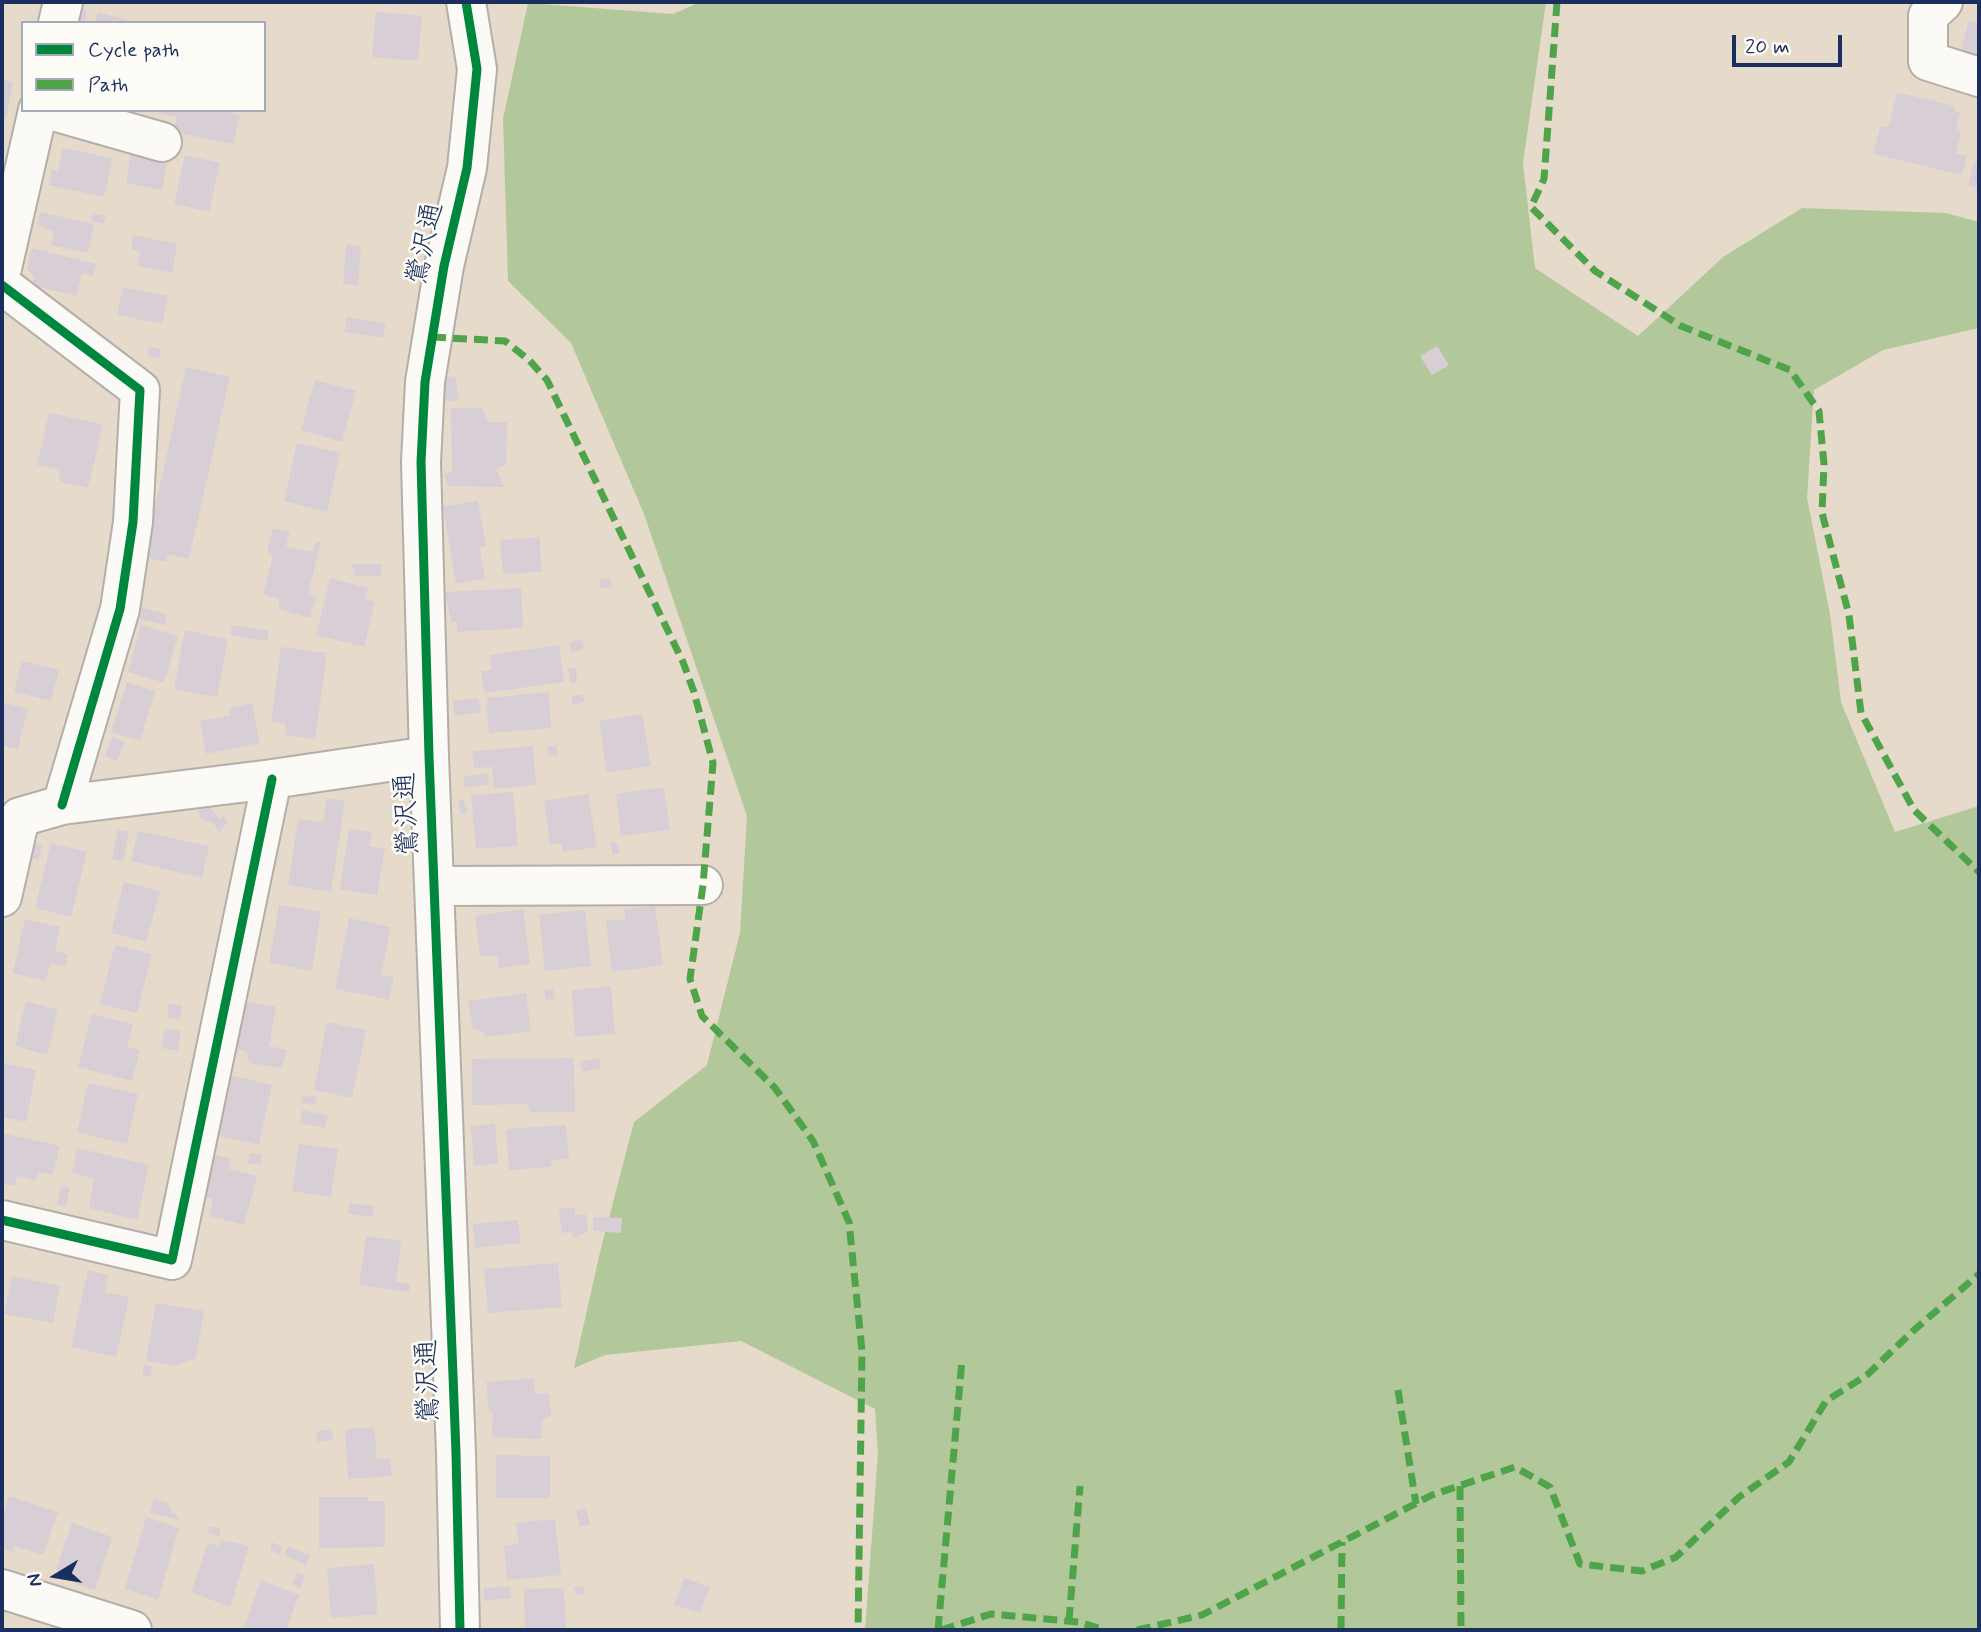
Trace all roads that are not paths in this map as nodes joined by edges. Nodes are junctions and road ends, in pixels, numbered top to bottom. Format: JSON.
{"nodes":[{"id":1,"x":62,"y":2,"type":"edge"},
{"id":2,"x":466,"y":2,"type":"edge"},
{"id":3,"x":1944,"y":2,"type":"edge"},
{"id":4,"x":58,"y":21,"type":"edge"},
{"id":5,"x":1979,"y":77,"type":"edge"},
{"id":6,"x":38,"y":112,"type":"edge"},
{"id":7,"x":57,"y":112,"type":"edge"},
{"id":8,"x":162,"y":142,"type":"dead end"},
{"id":9,"x":2,"y":268,"type":"edge"},
{"id":10,"x":2,"y":285,"type":"edge"},
{"id":11,"x":429,"y":756,"type":"junction"},
{"id":12,"x":272,"y":779,"type":"junction"},
{"id":13,"x":62,"y":805,"type":"junction"},
{"id":14,"x":11,"y":808,"type":"edge"},
{"id":15,"x":703,"y":885,"type":"dead end"},
{"id":16,"x":435,"y":886,"type":"junction"},
{"id":17,"x":2,"y":897,"type":"edge"},
{"id":18,"x":2,"y":1220,"type":"edge"},
{"id":19,"x":2,"y":1589,"type":"edge"},
{"id":20,"x":132,"y":1630,"type":"edge"},
{"id":21,"x":460,"y":1630,"type":"edge"}],
"edges":[{"from":1,"to":4,"type":"street"},
{"from":2,"to":11,"type":"street","name":"鶯沢通"},
{"from":3,"to":5,"type":"street"},
{"from":6,"to":9,"type":"street"},
{"from":7,"to":8,"type":"street"},
{"from":10,"to":13,"type":"street"},
{"from":11,"to":12,"type":"street"},
{"from":11,"to":16,"type":"street","name":"鶯沢通"},
{"from":12,"to":13,"type":"street"},
{"from":12,"to":18,"type":"street"},
{"from":13,"to":14,"type":"street"},
{"from":14,"to":17,"type":"street"},
{"from":15,"to":16,"type":"street"},
{"from":16,"to":21,"type":"street","name":"鶯沢通"},
{"from":19,"to":20,"type":"street"}]}
